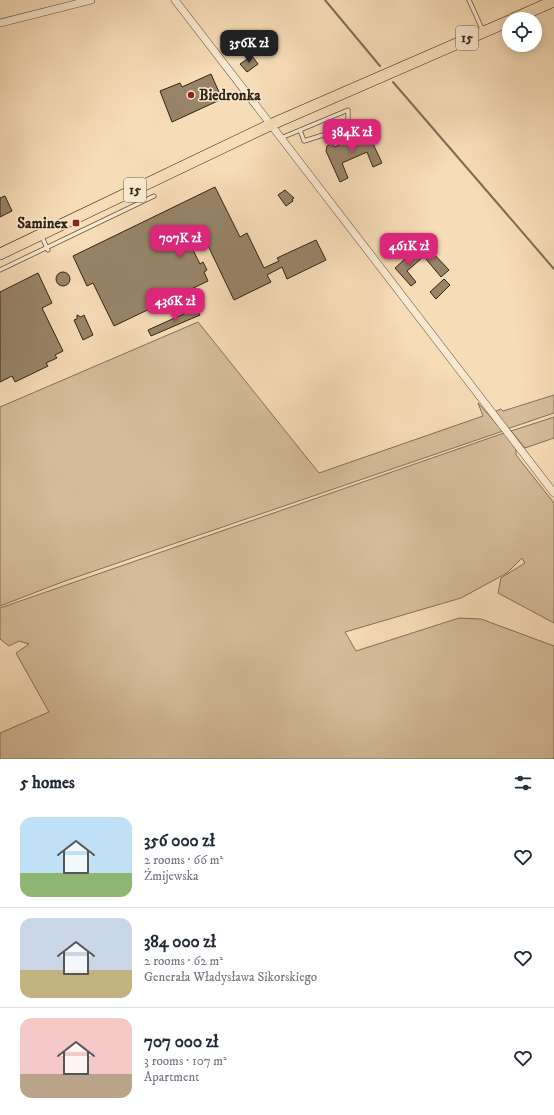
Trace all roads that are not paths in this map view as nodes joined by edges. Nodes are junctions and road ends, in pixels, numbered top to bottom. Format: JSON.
{"nodes":[{"id":1,"x":91,"y":0,"type":"edge"},
{"id":2,"x":175,"y":0,"type":"edge"},
{"id":3,"x":469,"y":0,"type":"edge"},
{"id":4,"x":554,"y":1,"type":"edge"},
{"id":5,"x":529,"y":12,"type":"edge"},
{"id":6,"x":0,"y":23,"type":"edge"},
{"id":7,"x":502,"y":23,"type":"edge"},
{"id":8,"x":483,"y":32,"type":"junction"},
{"id":9,"x":270,"y":124,"type":"junction"},
{"id":10,"x":300,"y":130,"type":"junction"},
{"id":11,"x":281,"y":138,"type":"junction"},
{"id":12,"x":154,"y":196,"type":"dead end"},
{"id":13,"x":41,"y":234,"type":"junction"},
{"id":14,"x":48,"y":249,"type":"junction"},
{"id":15,"x":0,"y":254,"type":"edge"},
{"id":16,"x":0,"y":270,"type":"edge"},
{"id":17,"x":554,"y":493,"type":"edge"}],
"edges":[{"from":1,"to":6,"type":"street"},
{"from":2,"to":9,"type":"street"},
{"from":3,"to":8,"type":"lane"},
{"from":4,"to":5,"type":"main road"},
{"from":7,"to":8,"type":"main road","number":"15"},
{"from":8,"to":9,"type":"main road","number":"15"},
{"from":9,"to":11,"type":"street"},
{"from":9,"to":13,"type":"main road","number":"15"},
{"from":10,"to":10,"type":"lane"},
{"from":10,"to":11,"type":"lane"},
{"from":11,"to":17,"type":"street"},
{"from":12,"to":14,"type":"lane"},
{"from":13,"to":14,"type":"lane"},
{"from":13,"to":15,"type":"main road","number":"15"},
{"from":14,"to":16,"type":"lane"}]}
